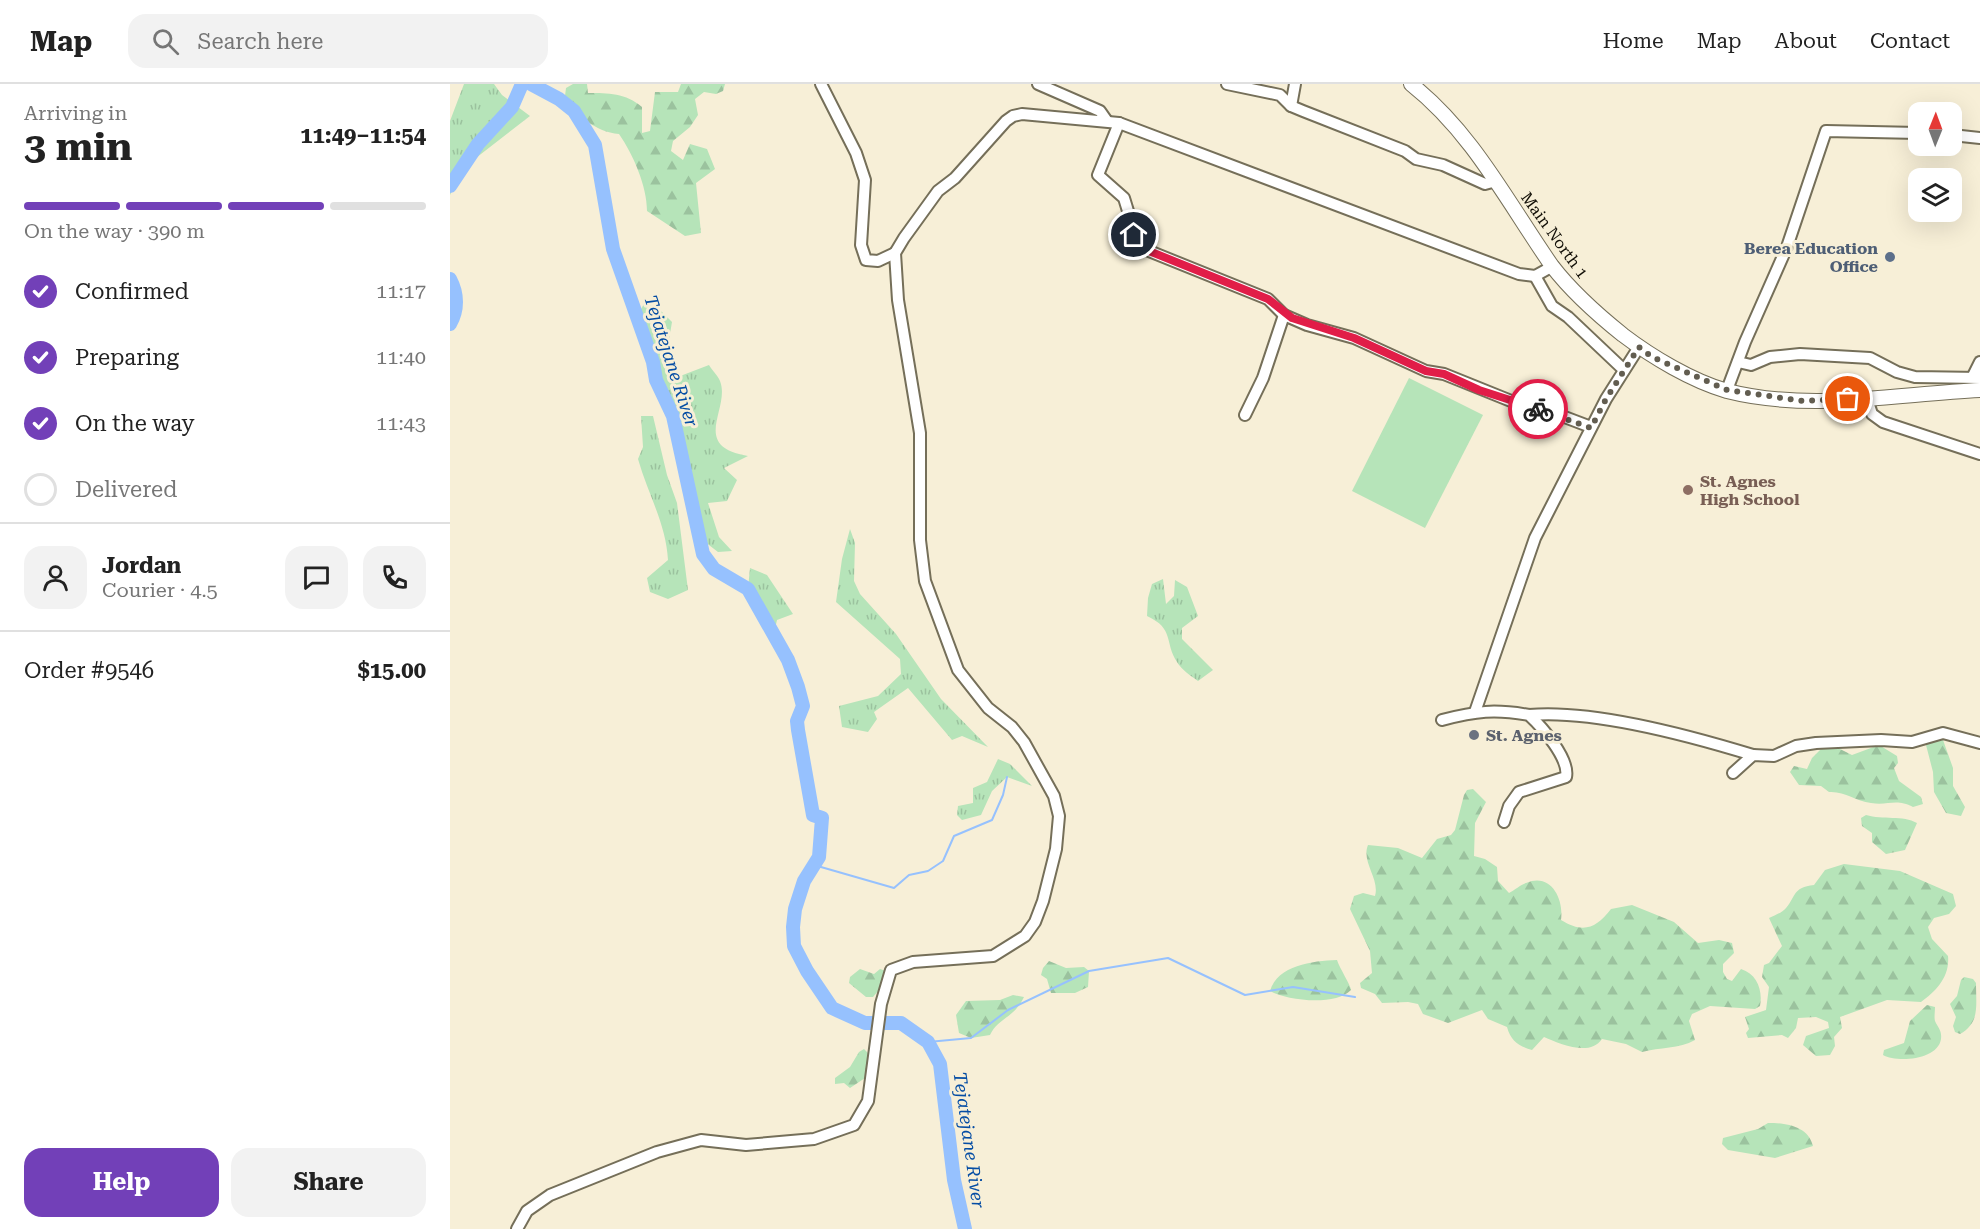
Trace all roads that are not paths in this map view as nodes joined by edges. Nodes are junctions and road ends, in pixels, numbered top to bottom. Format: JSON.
{"nodes":[{"id":1,"x":821,"y":84,"type":"edge"},
{"id":2,"x":1038,"y":84,"type":"edge"},
{"id":3,"x":1227,"y":84,"type":"edge"},
{"id":4,"x":1295,"y":84,"type":"edge"},
{"id":5,"x":1411,"y":84,"type":"edge"},
{"id":6,"x":1291,"y":106,"type":"junction"},
{"id":7,"x":1107,"y":121,"type":"junction"},
{"id":8,"x":1119,"y":123,"type":"junction"},
{"id":9,"x":1908,"y":133,"type":"edge"},
{"id":10,"x":1962,"y":136,"type":"edge"},
{"id":11,"x":1980,"y":138,"type":"edge"},
{"id":12,"x":1496,"y":181,"type":"junction"},
{"id":13,"x":895,"y":253,"type":"junction"},
{"id":14,"x":1553,"y":266,"type":"junction"},
{"id":15,"x":1535,"y":276,"type":"junction"},
{"id":16,"x":1284,"y":315,"type":"junction"},
{"id":17,"x":1639,"y":347,"type":"junction"},
{"id":18,"x":1737,"y":362,"type":"junction"},
{"id":19,"x":1980,"y":362,"type":"edge"},
{"id":20,"x":1624,"y":370,"type":"junction"},
{"id":21,"x":1976,"y":377,"type":"edge"},
{"id":22,"x":1727,"y":390,"type":"junction"},
{"id":23,"x":1980,"y":390,"type":"edge"},
{"id":24,"x":1867,"y":399,"type":"junction"},
{"id":25,"x":1245,"y":415,"type":"dead end"},
{"id":26,"x":1591,"y":428,"type":"junction"},
{"id":27,"x":1980,"y":454,"type":"edge"},
{"id":28,"x":1475,"y":712,"type":"junction"},
{"id":29,"x":1530,"y":715,"type":"junction"},
{"id":30,"x":1442,"y":720,"type":"dead end"},
{"id":31,"x":1980,"y":743,"type":"edge"},
{"id":32,"x":1753,"y":755,"type":"junction"},
{"id":33,"x":1733,"y":773,"type":"dead end"},
{"id":34,"x":1504,"y":822,"type":"dead end"},
{"id":35,"x":517,"y":1229,"type":"edge"}],
"edges":[{"from":1,"to":13,"type":"street"},
{"from":2,"to":7,"type":"street"},
{"from":3,"to":6,"type":"street"},
{"from":4,"to":6,"type":"street"},
{"from":5,"to":12,"type":"main road","name":"Main North 1"},
{"from":6,"to":12,"type":"street"},
{"from":7,"to":8,"type":"street"},
{"from":7,"to":13,"type":"street"},
{"from":8,"to":15,"type":"street"},
{"from":8,"to":16,"type":"street"},
{"from":9,"to":18,"type":"street"},
{"from":10,"to":11,"type":"street"},
{"from":12,"to":14,"type":"main road","name":"Main North 1"},
{"from":13,"to":35,"type":"street"},
{"from":14,"to":15,"type":"street"},
{"from":14,"to":17,"type":"main road","name":"Main North 1"},
{"from":15,"to":20,"type":"street"},
{"from":16,"to":25,"type":"street"},
{"from":16,"to":26,"type":"street"},
{"from":17,"to":20,"type":"street"},
{"from":17,"to":22,"type":"main road","name":"Main North 1"},
{"from":18,"to":21,"type":"street"},
{"from":18,"to":22,"type":"street"},
{"from":19,"to":21,"type":"street"},
{"from":20,"to":26,"type":"street"},
{"from":22,"to":24,"type":"main road","name":"Main North 1"},
{"from":23,"to":24,"type":"main road","name":"Main North 1"},
{"from":24,"to":27,"type":"street"},
{"from":26,"to":28,"type":"street"},
{"from":28,"to":29,"type":"street"},
{"from":28,"to":30,"type":"street"},
{"from":29,"to":32,"type":"street"},
{"from":29,"to":34,"type":"street"},
{"from":31,"to":32,"type":"street"},
{"from":32,"to":33,"type":"street"}]}
